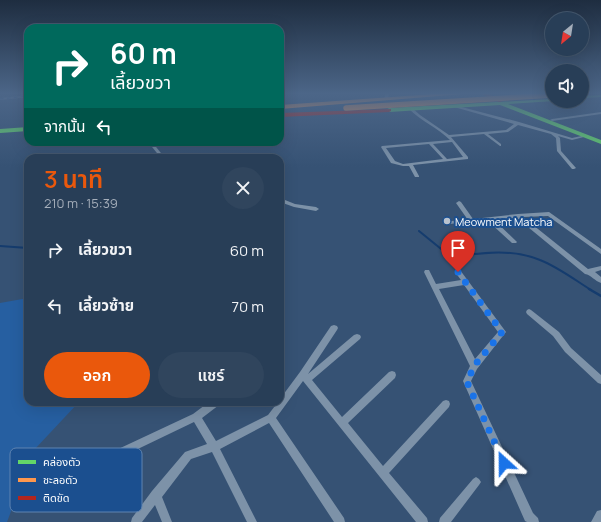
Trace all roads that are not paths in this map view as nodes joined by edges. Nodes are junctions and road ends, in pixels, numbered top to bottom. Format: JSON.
{"nodes":[{"id":1,"x":421,"y":117,"type":"edge"},
{"id":2,"x":497,"y":117,"type":"edge"},
{"id":3,"x":544,"y":117,"type":"edge"},
{"id":4,"x":546,"y":117,"type":"edge"},
{"id":5,"x":574,"y":117,"type":"edge"},
{"id":6,"x":552,"y":120,"type":"junction"},
{"id":7,"x":518,"y":123,"type":"junction"},
{"id":8,"x":24,"y":124,"type":"edge"},
{"id":9,"x":0,"y":126,"type":"edge"},
{"id":10,"x":24,"y":129,"type":"edge"},
{"id":11,"x":0,"y":130,"type":"edge"},
{"id":12,"x":551,"y":133,"type":"junction"},
{"id":13,"x":486,"y":134,"type":"junction"},
{"id":14,"x":449,"y":136,"type":"junction"},
{"id":15,"x":586,"y":136,"type":"junction"},
{"id":16,"x":601,"y":139,"type":"edge"},
{"id":17,"x":453,"y":141,"type":"junction"},
{"id":18,"x":601,"y":142,"type":"edge"},
{"id":19,"x":430,"y":143,"type":"junction"},
{"id":20,"x":500,"y":145,"type":"dead end"},
{"id":21,"x":153,"y":146,"type":"edge"},
{"id":22,"x":160,"y":154,"type":"edge"},
{"id":23,"x":446,"y":160,"type":"junction"},
{"id":24,"x":410,"y":164,"type":"junction"},
{"id":25,"x":574,"y":168,"type":"dead end"},
{"id":26,"x":418,"y":176,"type":"dead end"},
{"id":27,"x":284,"y":201,"type":"edge"},
{"id":28,"x":459,"y":203,"type":"dead end"},
{"id":29,"x":316,"y":208,"type":"dead end"},
{"id":30,"x":518,"y":216,"type":"junction"},
{"id":31,"x":490,"y":220,"type":"junction"},
{"id":32,"x":472,"y":221,"type":"junction"},
{"id":33,"x":450,"y":223,"type":"dead end"},
{"id":34,"x":514,"y":242,"type":"dead end"},
{"id":35,"x":601,"y":252,"type":"edge"},
{"id":36,"x":601,"y":268,"type":"edge"},
{"id":37,"x":589,"y":271,"type":"junction"},
{"id":38,"x":427,"y":272,"type":"dead end"},
{"id":39,"x":458,"y":272,"type":"dead end"},
{"id":40,"x":601,"y":281,"type":"edge"},
{"id":41,"x":465,"y":282,"type":"junction"},
{"id":42,"x":435,"y":287,"type":"junction"},
{"id":43,"x":529,"y":312,"type":"dead end"},
{"id":44,"x":334,"y":328,"type":"dead end"},
{"id":45,"x":357,"y":337,"type":"dead end"},
{"id":46,"x":474,"y":366,"type":"junction"},
{"id":47,"x":392,"y":375,"type":"dead end"},
{"id":48,"x":305,"y":378,"type":"junction"},
{"id":49,"x":601,"y":380,"type":"edge"},
{"id":50,"x":284,"y":403,"type":"edge"},
{"id":51,"x":446,"y":404,"type":"dead end"},
{"id":52,"x":211,"y":406,"type":"edge"},
{"id":53,"x":281,"y":406,"type":"edge"},
{"id":54,"x":196,"y":417,"type":"junction"},
{"id":55,"x":271,"y":418,"type":"junction"},
{"id":56,"x":342,"y":423,"type":"junction"},
{"id":57,"x":214,"y":447,"type":"junction"},
{"id":58,"x":130,"y":448,"type":"edge"},
{"id":59,"x":383,"y":473,"type":"junction"},
{"id":60,"x":476,"y":482,"type":"dead end"},
{"id":61,"x":156,"y":495,"type":"junction"},
{"id":62,"x":601,"y":515,"type":"edge"},
{"id":63,"x":136,"y":522,"type":"edge"},
{"id":64,"x":167,"y":522,"type":"edge"},
{"id":65,"x":252,"y":522,"type":"edge"},
{"id":66,"x":340,"y":522,"type":"edge"},
{"id":67,"x":423,"y":522,"type":"edge"},
{"id":68,"x":444,"y":522,"type":"edge"},
{"id":69,"x":534,"y":522,"type":"edge"},
{"id":70,"x":596,"y":522,"type":"edge"}],
"edges":[{"from":1,"to":14,"type":"street"},
{"from":2,"to":7,"type":"street"},
{"from":3,"to":15,"type":"main road"},
{"from":4,"to":6,"type":"main road"},
{"from":5,"to":6,"type":"street"},
{"from":6,"to":16,"type":"main road"},
{"from":7,"to":12,"type":"street"},
{"from":7,"to":13,"type":"street"},
{"from":8,"to":9,"type":"main road"},
{"from":10,"to":11,"type":"main road"},
{"from":12,"to":15,"type":"street"},
{"from":12,"to":25,"type":"street"},
{"from":13,"to":14,"type":"street"},
{"from":13,"to":20,"type":"street"},
{"from":14,"to":17,"type":"street"},
{"from":15,"to":18,"type":"main road"},
{"from":17,"to":19,"type":"street"},
{"from":17,"to":23,"type":"street"},
{"from":19,"to":23,"type":"street"},
{"from":19,"to":24,"type":"street"},
{"from":21,"to":22,"type":"street"},
{"from":23,"to":24,"type":"street"},
{"from":24,"to":26,"type":"street"},
{"from":27,"to":29,"type":"street"},
{"from":28,"to":32,"type":"street"},
{"from":30,"to":31,"type":"street"},
{"from":30,"to":35,"type":"street"},
{"from":30,"to":37,"type":"street"},
{"from":31,"to":32,"type":"street"},
{"from":31,"to":34,"type":"street"},
{"from":32,"to":33,"type":"street"},
{"from":36,"to":37,"type":"street"},
{"from":37,"to":40,"type":"street"},
{"from":38,"to":42,"type":"street"},
{"from":39,"to":41,"type":"street"},
{"from":41,"to":42,"type":"street"},
{"from":41,"to":46,"type":"street"},
{"from":42,"to":46,"type":"street"},
{"from":43,"to":49,"type":"street"},
{"from":44,"to":48,"type":"street"},
{"from":45,"to":48,"type":"street"},
{"from":46,"to":69,"type":"street"},
{"from":47,"to":56,"type":"street"},
{"from":48,"to":50,"type":"street"},
{"from":48,"to":56,"type":"street"},
{"from":51,"to":59,"type":"street"},
{"from":52,"to":54,"type":"street"},
{"from":53,"to":55,"type":"street"},
{"from":54,"to":57,"type":"street"},
{"from":54,"to":58,"type":"street"},
{"from":55,"to":57,"type":"street"},
{"from":55,"to":66,"type":"street"},
{"from":56,"to":59,"type":"street"},
{"from":57,"to":61,"type":"street"},
{"from":57,"to":65,"type":"street"},
{"from":59,"to":67,"type":"street"},
{"from":60,"to":68,"type":"street"},
{"from":61,"to":63,"type":"street"},
{"from":61,"to":64,"type":"street"},
{"from":62,"to":70,"type":"street"}]}
